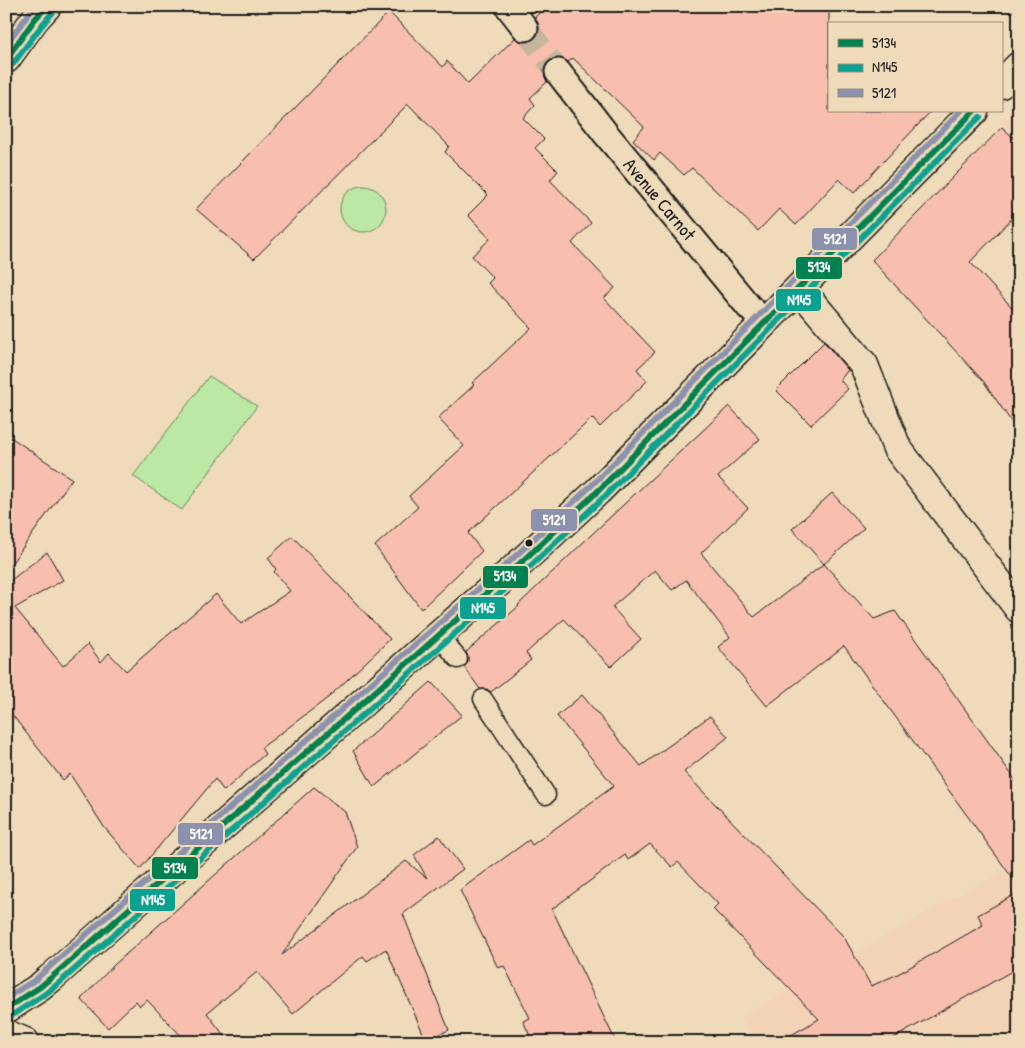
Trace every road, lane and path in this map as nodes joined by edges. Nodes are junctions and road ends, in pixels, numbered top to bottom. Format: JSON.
{"nodes":[{"id":1,"x":47,"y":6,"type":"edge"},
{"id":2,"x":508,"y":6,"type":"edge"},
{"id":3,"x":525,"y":28,"type":"tunnel mouth"},
{"id":4,"x":6,"y":59,"type":"edge"},
{"id":5,"x":1019,"y":66,"type":"edge"},
{"id":6,"x":558,"y":72,"type":"tunnel mouth"},
{"id":7,"x":1002,"y":83,"type":"edge"},
{"id":8,"x":973,"y":112,"type":"edge"},
{"id":9,"x":800,"y":289,"type":"junction"},
{"id":10,"x":766,"y":323,"type":"junction"},
{"id":11,"x":1019,"y":609,"type":"edge"},
{"id":12,"x":438,"y":635,"type":"junction"},
{"id":13,"x":458,"y":660,"type":"dead end"},
{"id":14,"x":483,"y":699,"type":"dead end"},
{"id":15,"x":546,"y":795,"type":"dead end"},
{"id":16,"x":6,"y":1009,"type":"edge"},
{"id":17,"x":6,"y":1034,"type":"edge"},
{"id":18,"x":26,"y":1042,"type":"edge"}],
"edges":[{"from":1,"to":4,"type":"street"},
{"from":2,"to":3,"type":"street"},
{"from":5,"to":7,"type":"street"},
{"from":6,"to":10,"type":"street","name":"Avenue Carnot"},
{"from":8,"to":9,"type":"street"},
{"from":9,"to":10,"type":"street"},
{"from":9,"to":11,"type":"street"},
{"from":10,"to":12,"type":"street"},
{"from":12,"to":13,"type":"lane"},
{"from":12,"to":16,"type":"street"},
{"from":14,"to":15,"type":"lane"},
{"from":17,"to":18,"type":"street"}]}
